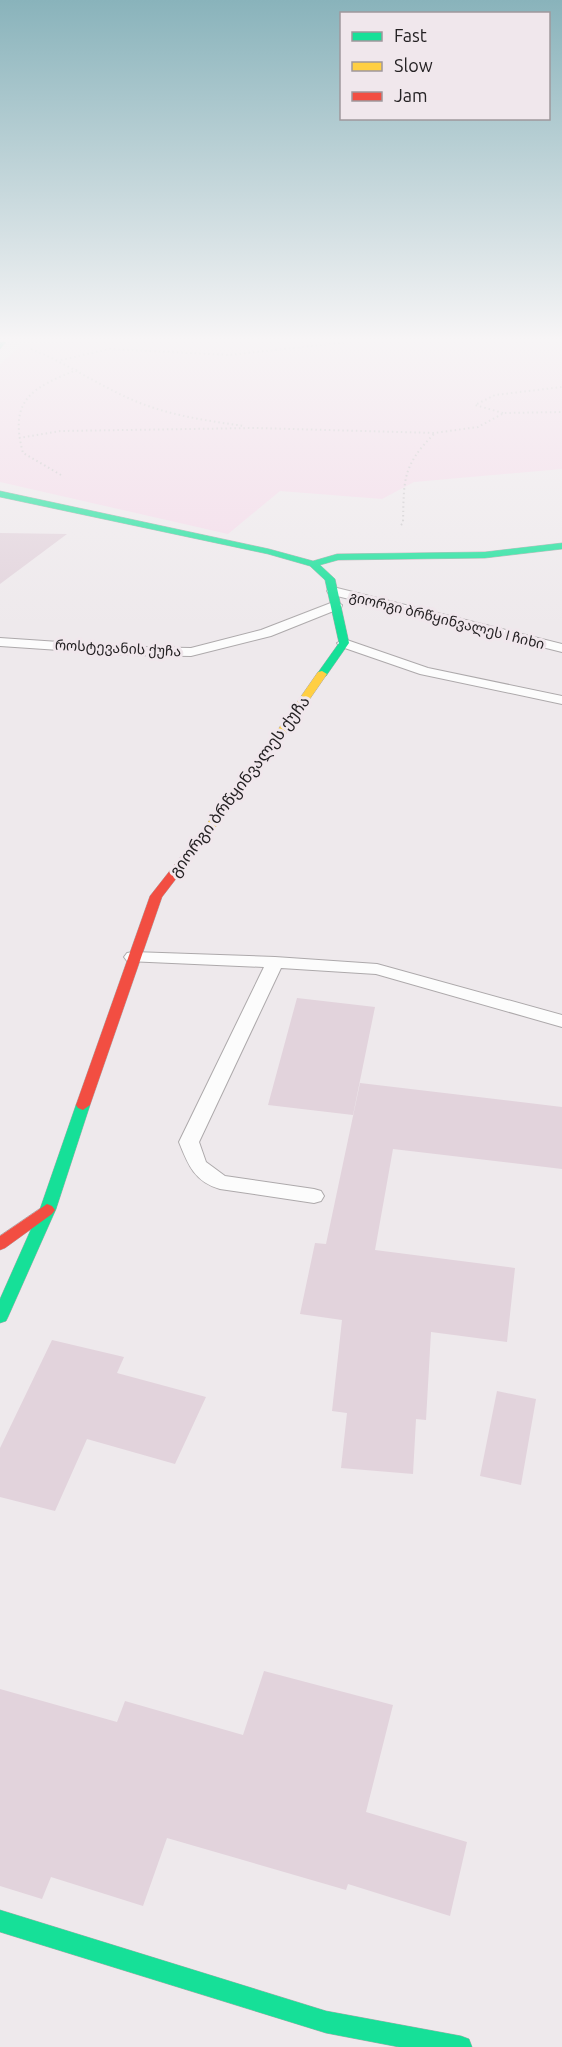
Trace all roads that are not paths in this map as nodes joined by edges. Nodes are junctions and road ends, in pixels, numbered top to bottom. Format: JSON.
{"nodes":[{"id":1,"x":0,"y":494,"type":"edge"},
{"id":2,"x":562,"y":546,"type":"edge"},
{"id":3,"x":313,"y":564,"type":"junction"},
{"id":4,"x":334,"y":598,"type":"junction"},
{"id":5,"x":0,"y":642,"type":"edge"},
{"id":6,"x":344,"y":643,"type":"junction"},
{"id":7,"x":562,"y":648,"type":"edge"},
{"id":8,"x":562,"y":700,"type":"edge"},
{"id":9,"x":133,"y":957,"type":"junction"},
{"id":10,"x":275,"y":962,"type":"junction"},
{"id":11,"x":562,"y":1021,"type":"edge"},
{"id":12,"x":314,"y":1196,"type":"dead end"},
{"id":13,"x":48,"y":1209,"type":"junction"},
{"id":14,"x":0,"y":1244,"type":"edge"},
{"id":15,"x":0,"y":1317,"type":"edge"},
{"id":16,"x":0,"y":1921,"type":"edge"},
{"id":17,"x":461,"y":2047,"type":"edge"}],
"edges":[{"from":1,"to":3,"type":"street"},
{"from":2,"to":3,"type":"street"},
{"from":3,"to":4,"type":"street"},
{"from":4,"to":5,"type":"lane","name":"როსტევანის ქუჩა"},
{"from":4,"to":6,"type":"street"},
{"from":4,"to":7,"type":"lane","name":"გიორგი ბრწყინვალეს I ჩიხი"},
{"from":6,"to":8,"type":"lane"},
{"from":6,"to":9,"type":"street","name":"გიორგი ბრწყინვალეს ქუჩა"},
{"from":9,"to":10,"type":"lane"},
{"from":9,"to":13,"type":"street","name":"გიორგი ბრწყინვალეს ქუჩა"},
{"from":10,"to":11,"type":"lane"},
{"from":10,"to":12,"type":"lane"},
{"from":13,"to":14,"type":"street"},
{"from":13,"to":15,"type":"street","name":"გიორგი ბრწყინვალეს ქუჩა"},
{"from":16,"to":17,"type":"street"}]}
